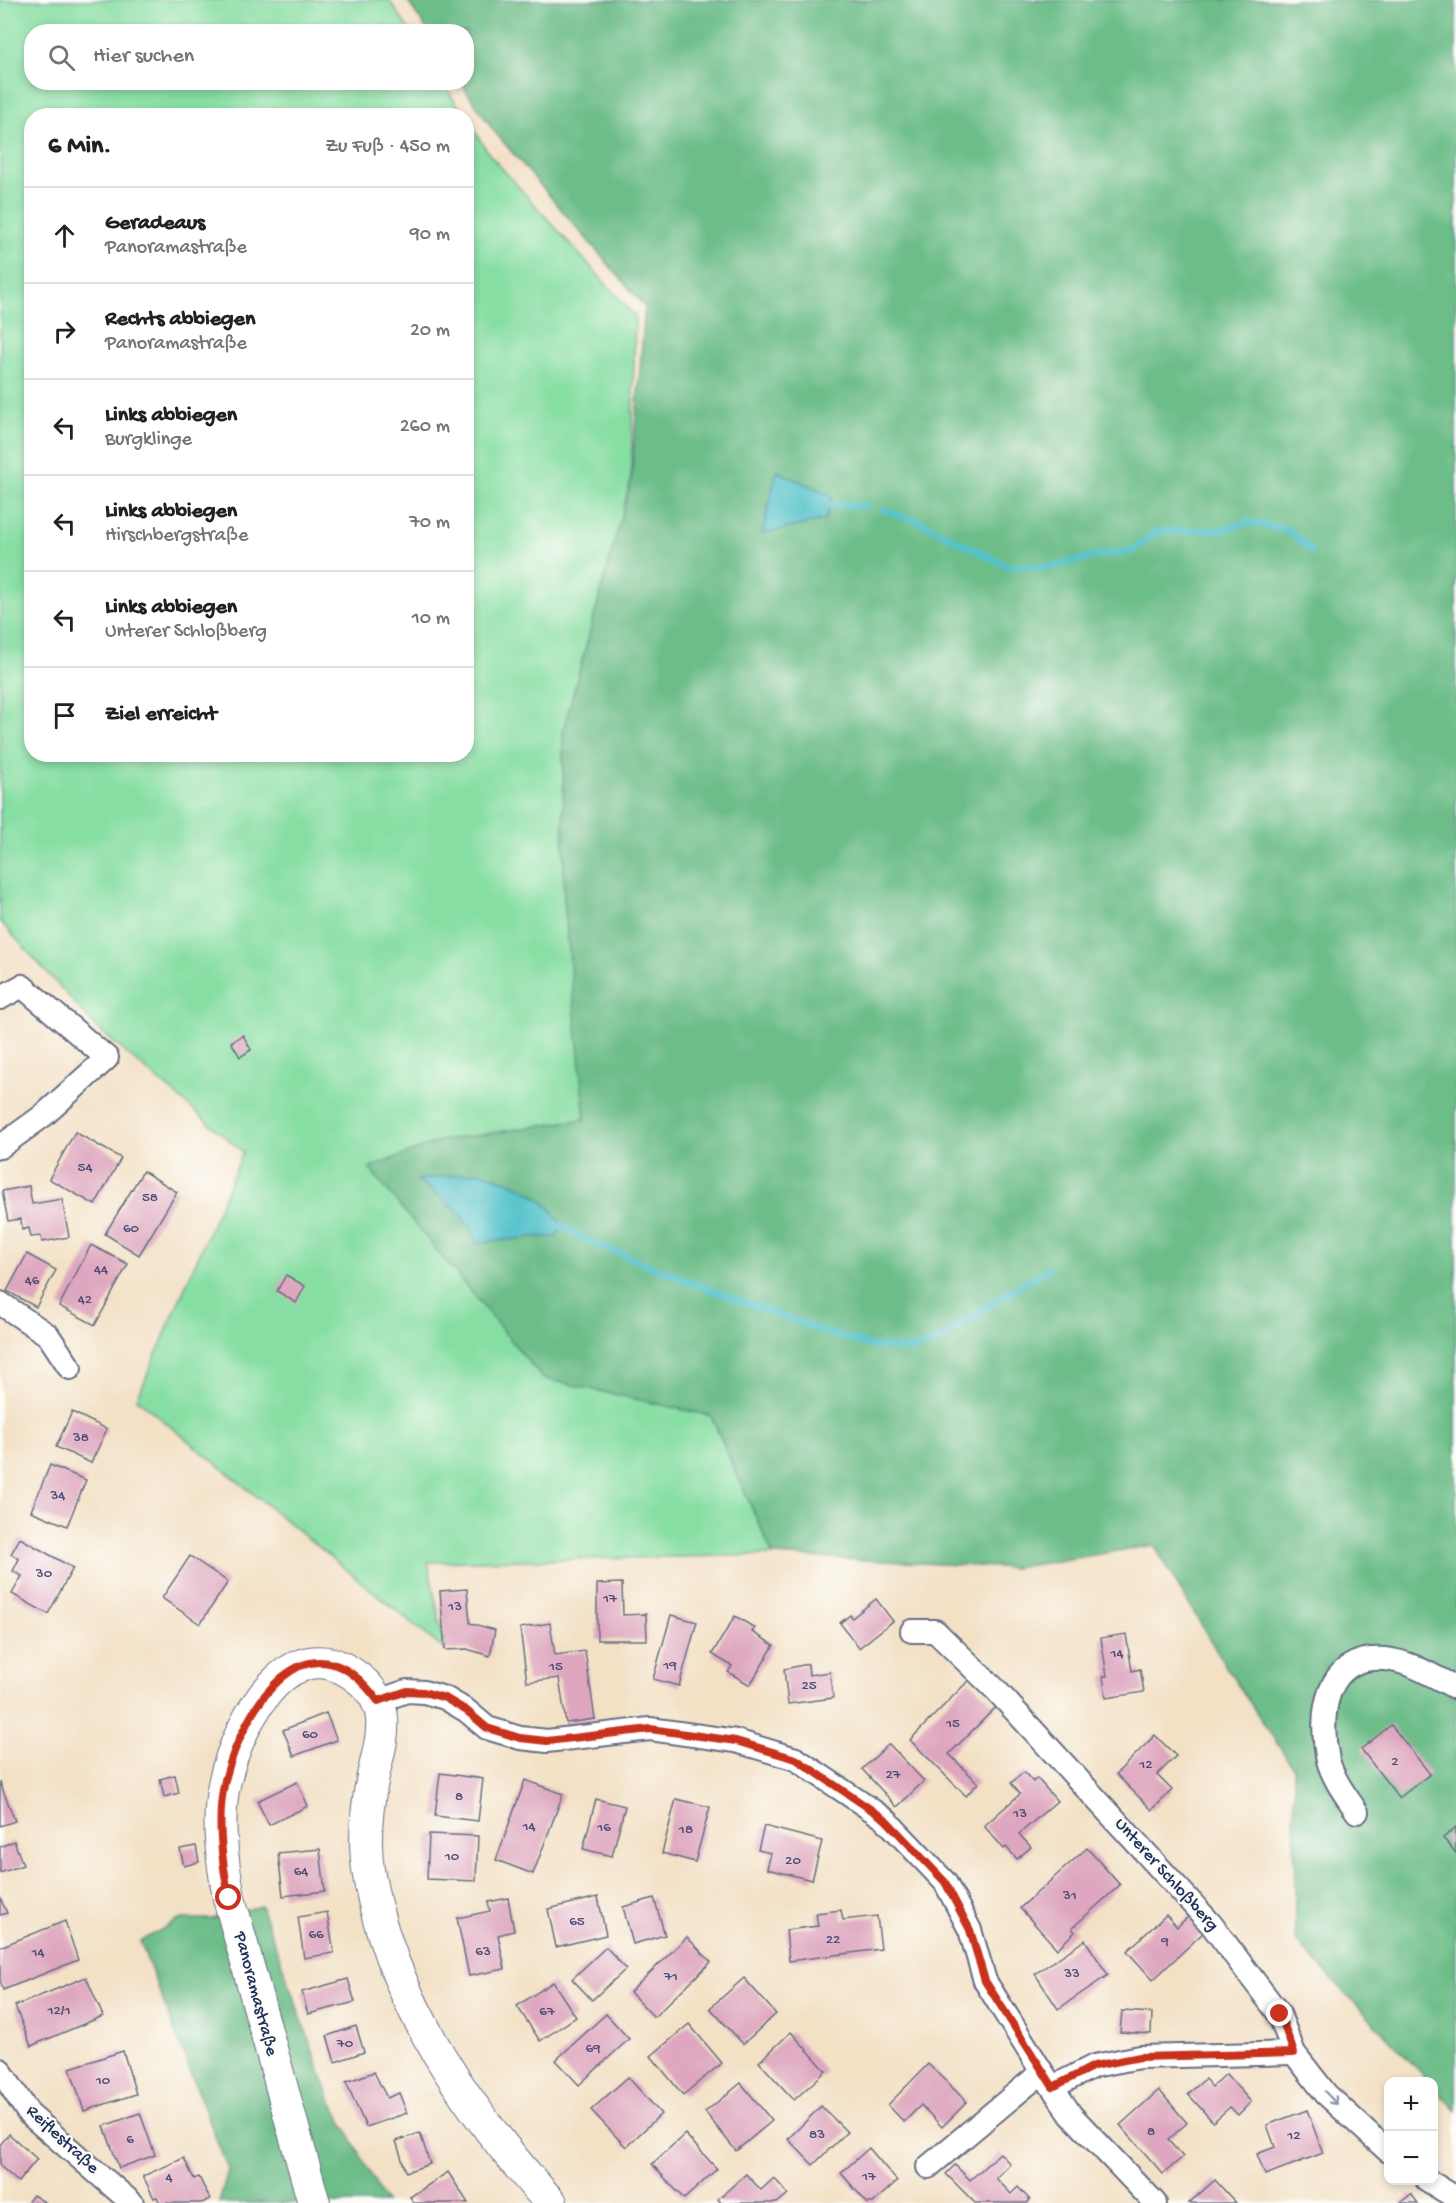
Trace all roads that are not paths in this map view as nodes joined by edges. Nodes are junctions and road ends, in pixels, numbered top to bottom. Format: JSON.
{"nodes":[{"id":1,"x":0,"y":999,"type":"edge"},
{"id":2,"x":0,"y":1147,"type":"edge"},
{"id":3,"x":0,"y":1303,"type":"edge"},
{"id":4,"x":70,"y":1368,"type":"dead end"},
{"id":5,"x":912,"y":1632,"type":"dead end"},
{"id":6,"x":1456,"y":1688,"type":"edge"},
{"id":7,"x":378,"y":1701,"type":"junction"},
{"id":8,"x":1357,"y":1812,"type":"dead end"},
{"id":9,"x":1294,"y":2053,"type":"junction"},
{"id":10,"x":0,"y":2070,"type":"edge"},
{"id":11,"x":1047,"y":2080,"type":"junction"},
{"id":12,"x":1384,"y":2146,"type":"edge"},
{"id":13,"x":928,"y":2167,"type":"dead end"},
{"id":14,"x":1434,"y":2185,"type":"edge"},
{"id":15,"x":1456,"y":2198,"type":"edge"},
{"id":16,"x":132,"y":2203,"type":"edge"},
{"id":17,"x":314,"y":2203,"type":"edge"},
{"id":18,"x":551,"y":2203,"type":"edge"},
{"id":19,"x":1155,"y":2203,"type":"edge"}],
"edges":[{"from":1,"to":2,"type":"street"},
{"from":3,"to":4,"type":"street"},
{"from":5,"to":9,"type":"street","name":"Unterer Schloßberg"},
{"from":6,"to":8,"type":"street"},
{"from":7,"to":11,"type":"street"},
{"from":7,"to":17,"type":"main road","name":"Panoramastraße"},
{"from":7,"to":18,"type":"main road"},
{"from":9,"to":11,"type":"street"},
{"from":9,"to":12,"type":"street","name":"Unterer Schloßberg","one_way":true},
{"from":10,"to":16,"type":"street","name":"Reiflestraße"},
{"from":11,"to":13,"type":"street"},
{"from":11,"to":19,"type":"street"},
{"from":14,"to":15,"type":"street"}]}
